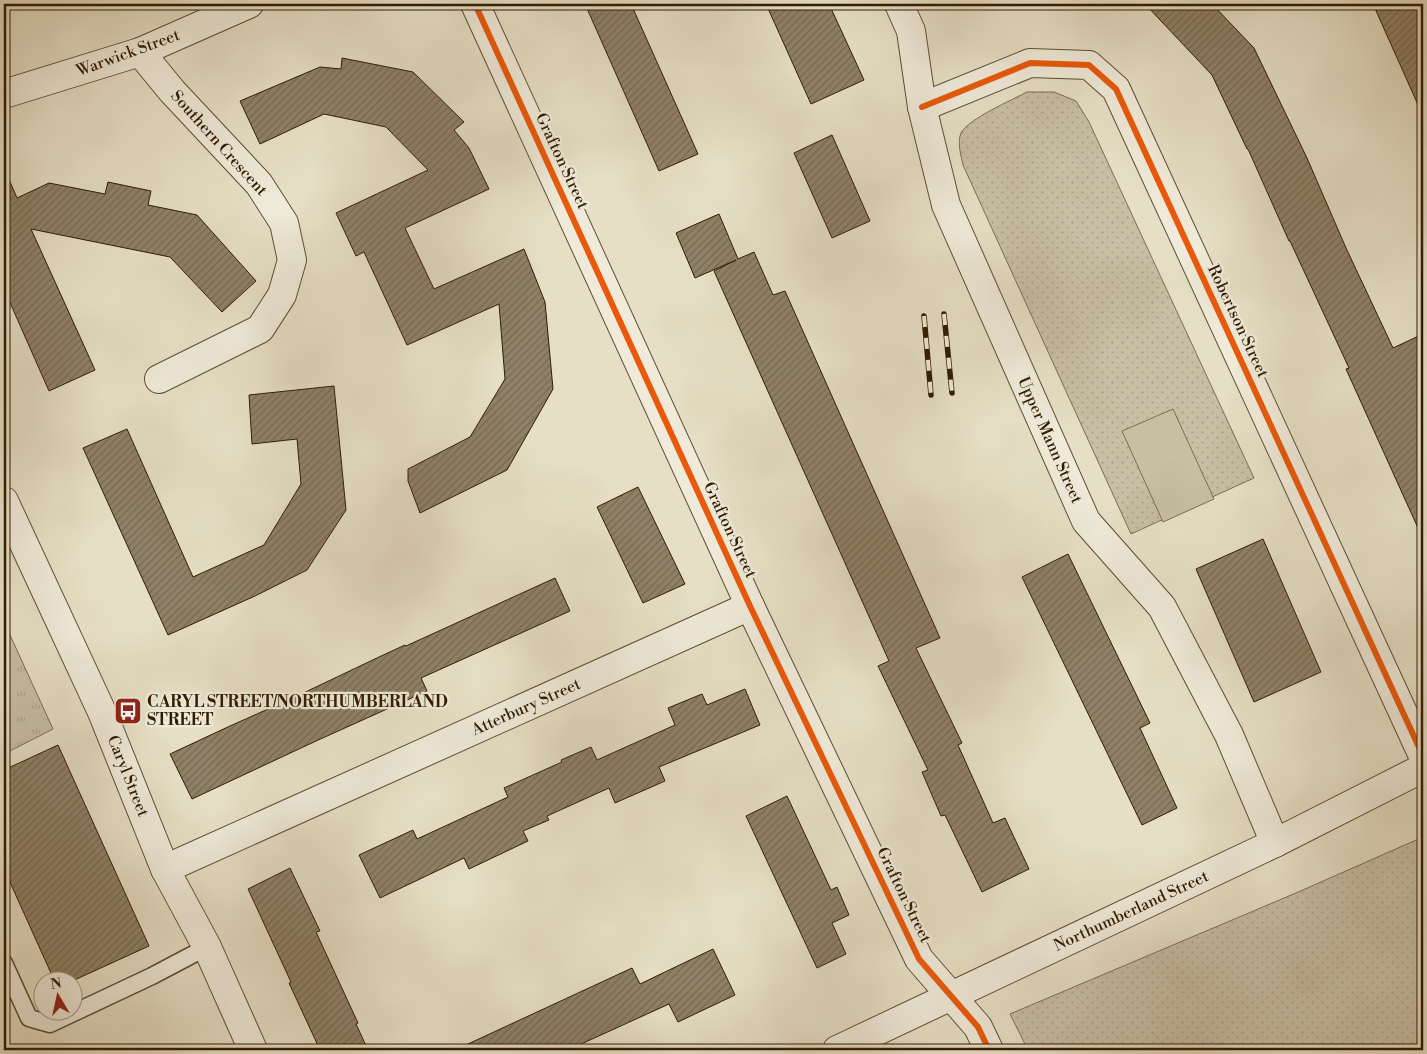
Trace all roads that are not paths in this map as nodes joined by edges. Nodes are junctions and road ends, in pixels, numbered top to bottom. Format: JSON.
{"nodes":[{"id":1,"x":249,"y":4,"type":"edge"},
{"id":2,"x":475,"y":4,"type":"edge"},
{"id":3,"x":900,"y":4,"type":"edge"},
{"id":4,"x":140,"y":52,"type":"junction"},
{"id":5,"x":4,"y":94,"type":"edge"},
{"id":6,"x":922,"y":107,"type":"junction"},
{"id":7,"x":159,"y":379,"type":"dead end"},
{"id":8,"x":4,"y":501,"type":"edge"},
{"id":9,"x":750,"y":606,"type":"junction"},
{"id":10,"x":1423,"y":756,"type":"edge"},
{"id":11,"x":1423,"y":768,"type":"edge"},
{"id":12,"x":1275,"y":843,"type":"junction"},
{"id":13,"x":165,"y":869,"type":"junction"},
{"id":14,"x":208,"y":947,"type":"junction"},
{"id":15,"x":4,"y":963,"type":"edge"},
{"id":16,"x":950,"y":995,"type":"junction"},
{"id":17,"x":253,"y":1050,"type":"edge"},
{"id":18,"x":836,"y":1050,"type":"edge"},
{"id":19,"x":990,"y":1050,"type":"edge"}],
"edges":[{"from":1,"to":4,"type":"street","name":"Warwick Street"},
{"from":2,"to":9,"type":"street","name":"Grafton Street"},
{"from":3,"to":6,"type":"street","name":"Upper Mann Street"},
{"from":4,"to":5,"type":"street","name":"Warwick Street"},
{"from":4,"to":7,"type":"street","name":"Southern Crescent"},
{"from":6,"to":10,"type":"street","name":"Robertson Street"},
{"from":6,"to":12,"type":"street","name":"Upper Mann Street"},
{"from":8,"to":13,"type":"street","name":"Caryl Street"},
{"from":9,"to":13,"type":"street","name":"Atterbury Street"},
{"from":9,"to":16,"type":"street","name":"Grafton Street"},
{"from":11,"to":12,"type":"street","name":"Northumberland Street"},
{"from":12,"to":16,"type":"street","name":"Northumberland Street"},
{"from":13,"to":14,"type":"street","name":"Caryl Street"},
{"from":14,"to":15,"type":"lane"},
{"from":14,"to":17,"type":"street","name":"Caryl Street"},
{"from":16,"to":18,"type":"street","name":"Northumberland Street"},
{"from":16,"to":19,"type":"street","name":"Grafton Street"}]}
